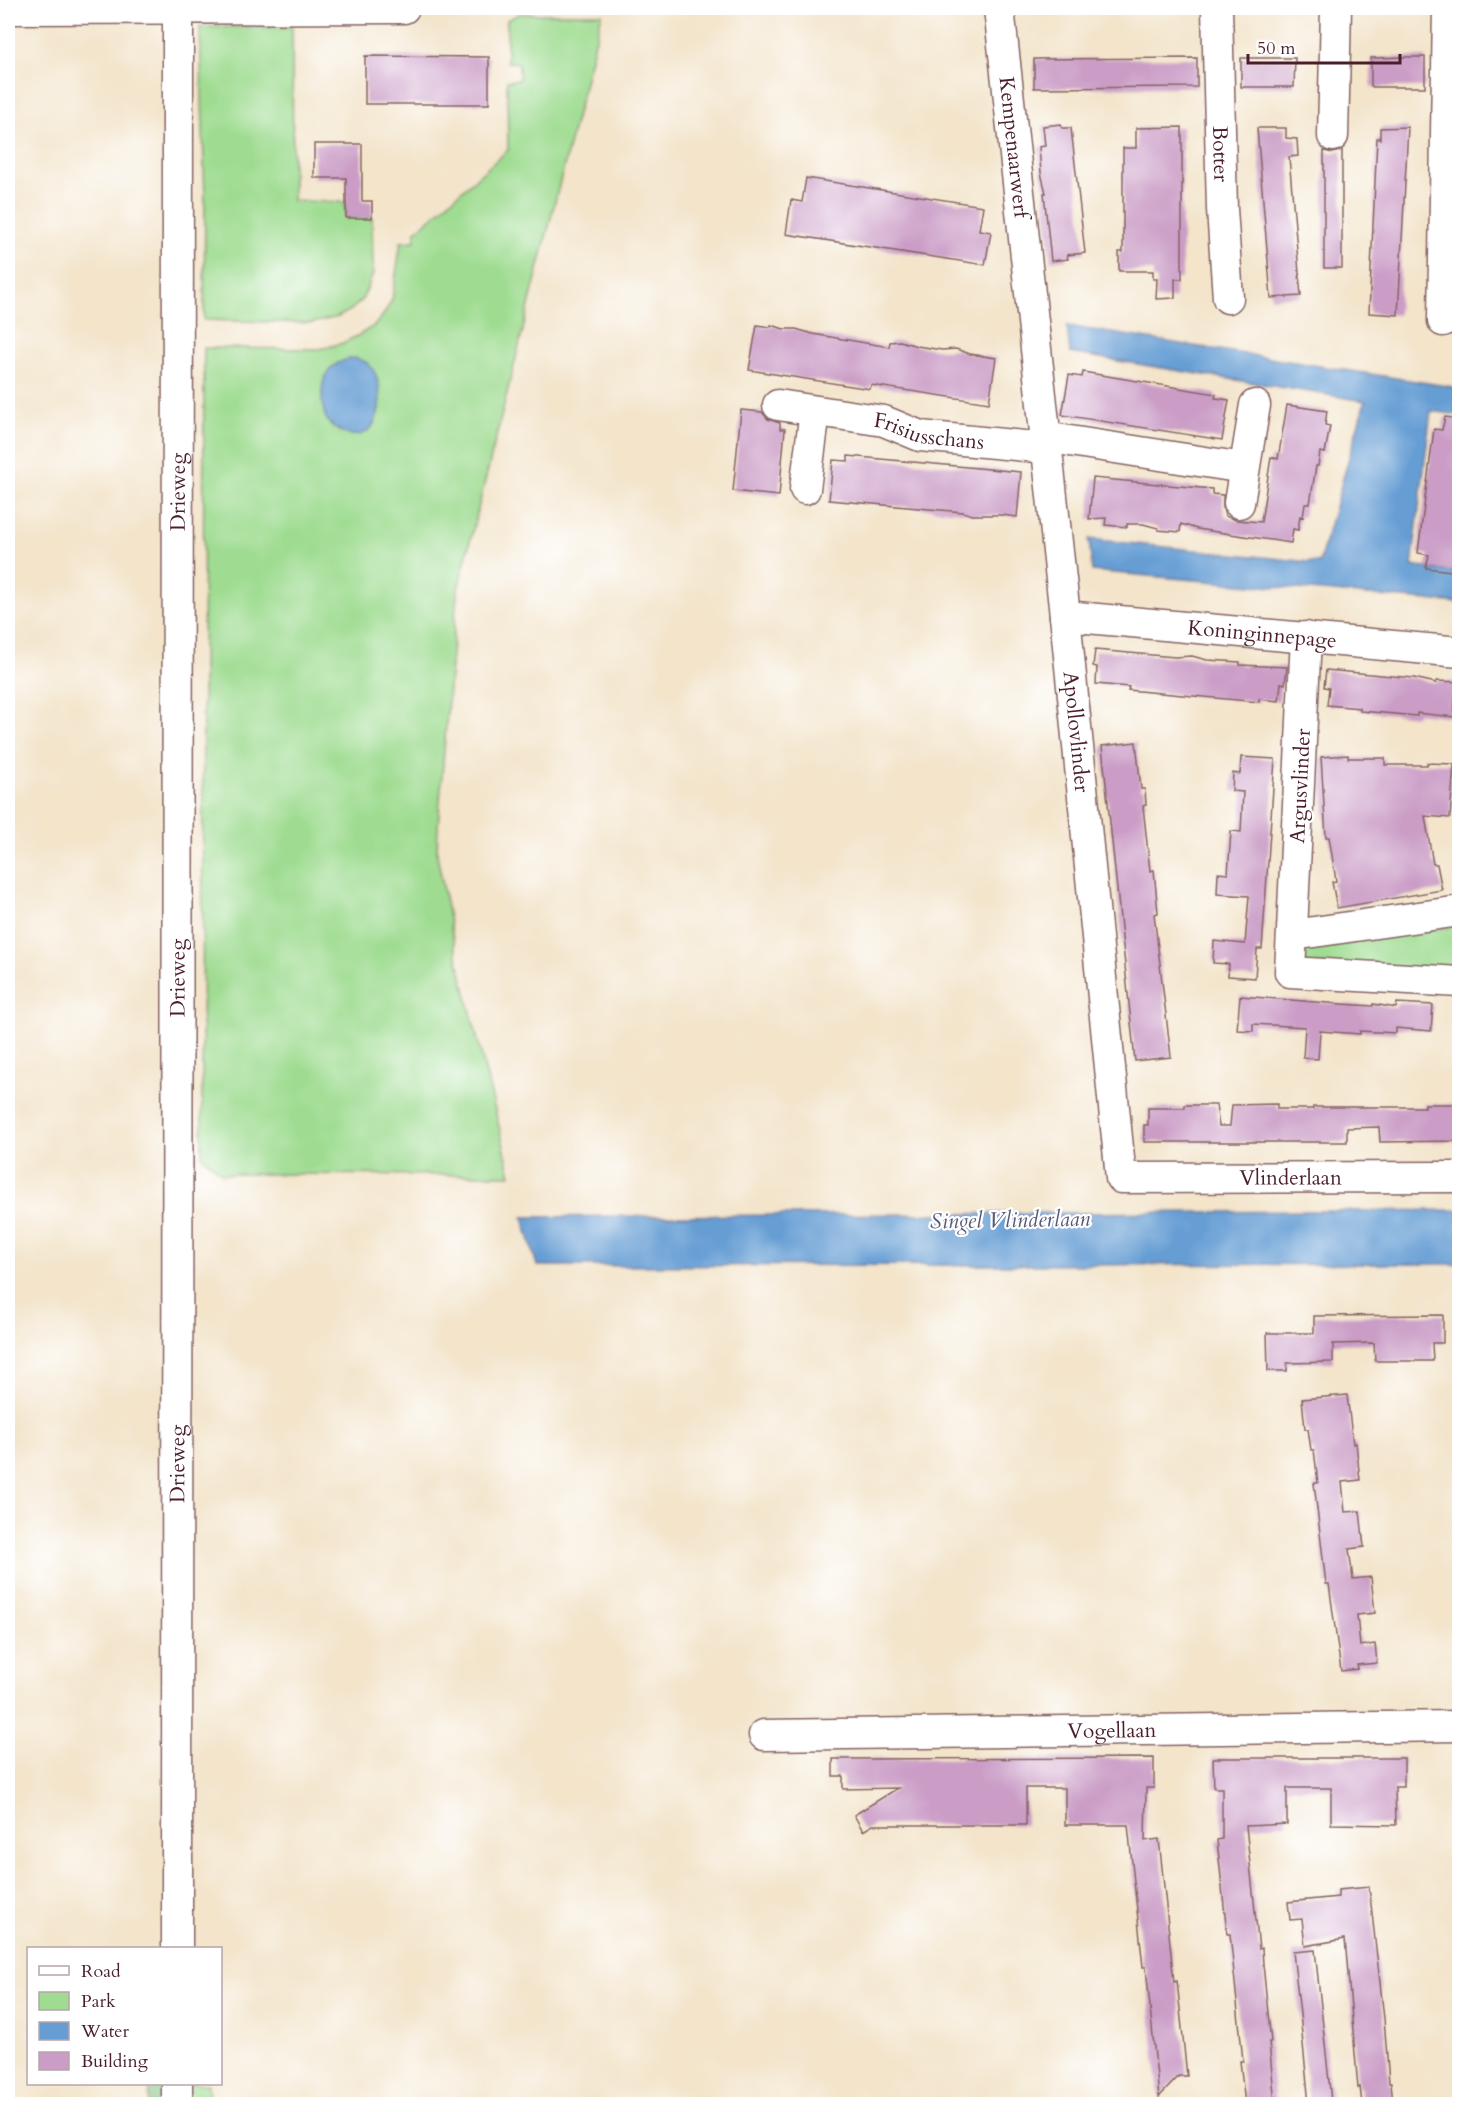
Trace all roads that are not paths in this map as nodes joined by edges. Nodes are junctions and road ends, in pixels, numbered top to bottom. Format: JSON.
{"nodes":[{"id":1,"x":178,"y":8,"type":"edge"},
{"id":2,"x":404,"y":8,"type":"edge"},
{"id":3,"x":999,"y":8,"type":"edge"},
{"id":4,"x":1217,"y":8,"type":"edge"},
{"id":5,"x":1336,"y":8,"type":"edge"},
{"id":6,"x":1448,"y":8,"type":"edge"},
{"id":7,"x":8,"y":9,"type":"edge"},
{"id":8,"x":1333,"y":136,"type":"dead end"},
{"id":9,"x":1029,"y":286,"type":"joint"},
{"id":10,"x":1228,"y":298,"type":"dead end"},
{"id":11,"x":1443,"y":321,"type":"dead end"},
{"id":12,"x":778,"y":405,"type":"dead end"},
{"id":13,"x":1255,"y":405,"type":"dead end"},
{"id":14,"x":816,"y":411,"type":"junction"},
{"id":15,"x":1045,"y":442,"type":"junction"},
{"id":16,"x":1244,"y":468,"type":"junction"},
{"id":17,"x":806,"y":489,"type":"dead end"},
{"id":18,"x":1239,"y":503,"type":"dead end"},
{"id":19,"x":1065,"y":616,"type":"junction"},
{"id":20,"x":1306,"y":637,"type":"junction"},
{"id":21,"x":1460,"y":652,"type":"edge"},
{"id":22,"x":1460,"y":910,"type":"edge"},
{"id":23,"x":1293,"y":935,"type":"junction"},
{"id":24,"x":1460,"y":982,"type":"edge"},
{"id":25,"x":1460,"y":1177,"type":"edge"},
{"id":26,"x":1121,"y":1178,"type":"joint"},
{"id":27,"x":1460,"y":1726,"type":"edge"},
{"id":28,"x":764,"y":1735,"type":"dead end"},
{"id":29,"x":177,"y":1947,"type":"edge"},
{"id":30,"x":177,"y":2085,"type":"edge"},
{"id":31,"x":177,"y":2104,"type":"edge"}],
"edges":[{"from":1,"to":2,"type":"street"},
{"from":1,"to":7,"type":"street"},
{"from":1,"to":29,"type":"street","name":"Drieweg"},
{"from":3,"to":9,"type":"street","name":"Kempenaarwerf"},
{"from":4,"to":10,"type":"street","name":"Botter"},
{"from":5,"to":8,"type":"street"},
{"from":6,"to":11,"type":"street"},
{"from":9,"to":15,"type":"street","name":"Apollovlinder"},
{"from":12,"to":14,"type":"street","name":"Frisiusschans"},
{"from":13,"to":16,"type":"street"},
{"from":14,"to":15,"type":"street","name":"Frisiusschans"},
{"from":14,"to":17,"type":"street"},
{"from":15,"to":16,"type":"street","name":"Frisiusschans"},
{"from":15,"to":19,"type":"street","name":"Apollovlinder"},
{"from":16,"to":18,"type":"street"},
{"from":19,"to":20,"type":"street","name":"Koninginnepage"},
{"from":19,"to":26,"type":"street","name":"Apollovlinder"},
{"from":20,"to":21,"type":"street","name":"Koninginnepage"},
{"from":20,"to":23,"type":"street","name":"Argusvlinder"},
{"from":22,"to":23,"type":"street"},
{"from":23,"to":24,"type":"street","name":"Argusvlinder"},
{"from":25,"to":26,"type":"street","name":"Vlinderlaan"},
{"from":27,"to":28,"type":"street","name":"Vogellaan"},
{"from":30,"to":31,"type":"street"}]}
